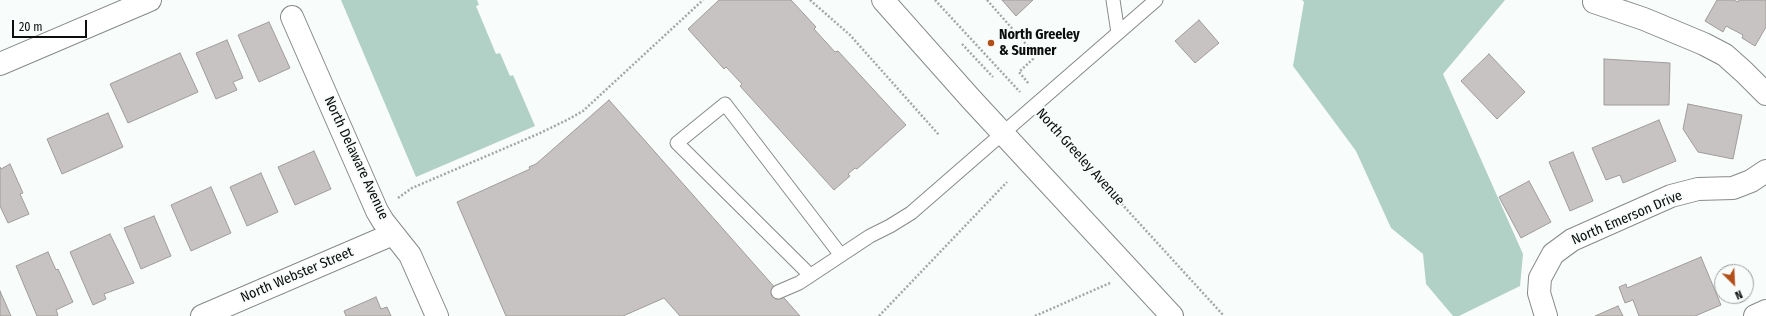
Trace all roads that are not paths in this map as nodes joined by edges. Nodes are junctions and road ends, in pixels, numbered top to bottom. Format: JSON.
{"nodes":[{"id":1,"x":150,"y":0,"type":"edge"},
{"id":2,"x":883,"y":0,"type":"edge"},
{"id":3,"x":1113,"y":0,"type":"edge"},
{"id":4,"x":1156,"y":0,"type":"edge"},
{"id":5,"x":1594,"y":2,"type":"dead end"},
{"id":6,"x":292,"y":17,"type":"dead end"},
{"id":7,"x":1118,"y":33,"type":"junction"},
{"id":8,"x":0,"y":64,"type":"edge"},
{"id":9,"x":1766,"y":94,"type":"edge"},
{"id":10,"x":1004,"y":133,"type":"junction"},
{"id":11,"x":1766,"y":171,"type":"edge"},
{"id":12,"x":393,"y":234,"type":"junction"},
{"id":13,"x":840,"y":254,"type":"junction"},
{"id":14,"x":810,"y":275,"type":"junction"},
{"id":15,"x":778,"y":292,"type":"dead end"},
{"id":16,"x":1766,"y":311,"type":"edge"},
{"id":17,"x":202,"y":316,"type":"edge"},
{"id":18,"x":437,"y":316,"type":"edge"},
{"id":19,"x":1172,"y":316,"type":"edge"},
{"id":20,"x":1546,"y":316,"type":"edge"},
{"id":21,"x":1754,"y":316,"type":"edge"}],
"edges":[{"from":1,"to":8,"type":"street"},
{"from":2,"to":10,"type":"street"},
{"from":3,"to":7,"type":"lane"},
{"from":4,"to":7,"type":"lane"},
{"from":5,"to":9,"type":"street"},
{"from":6,"to":12,"type":"street","name":"North Delaware Avenue"},
{"from":7,"to":10,"type":"lane"},
{"from":10,"to":13,"type":"lane"},
{"from":10,"to":19,"type":"street"},
{"from":11,"to":20,"type":"street","name":"North Emerson Drive"},
{"from":12,"to":17,"type":"street","name":"North Webster Street"},
{"from":12,"to":18,"type":"street","name":"North Delaware Avenue"},
{"from":13,"to":14,"type":"lane"},
{"from":13,"to":14,"type":"lane"},
{"from":14,"to":15,"type":"lane"},
{"from":16,"to":21,"type":"street"}]}
